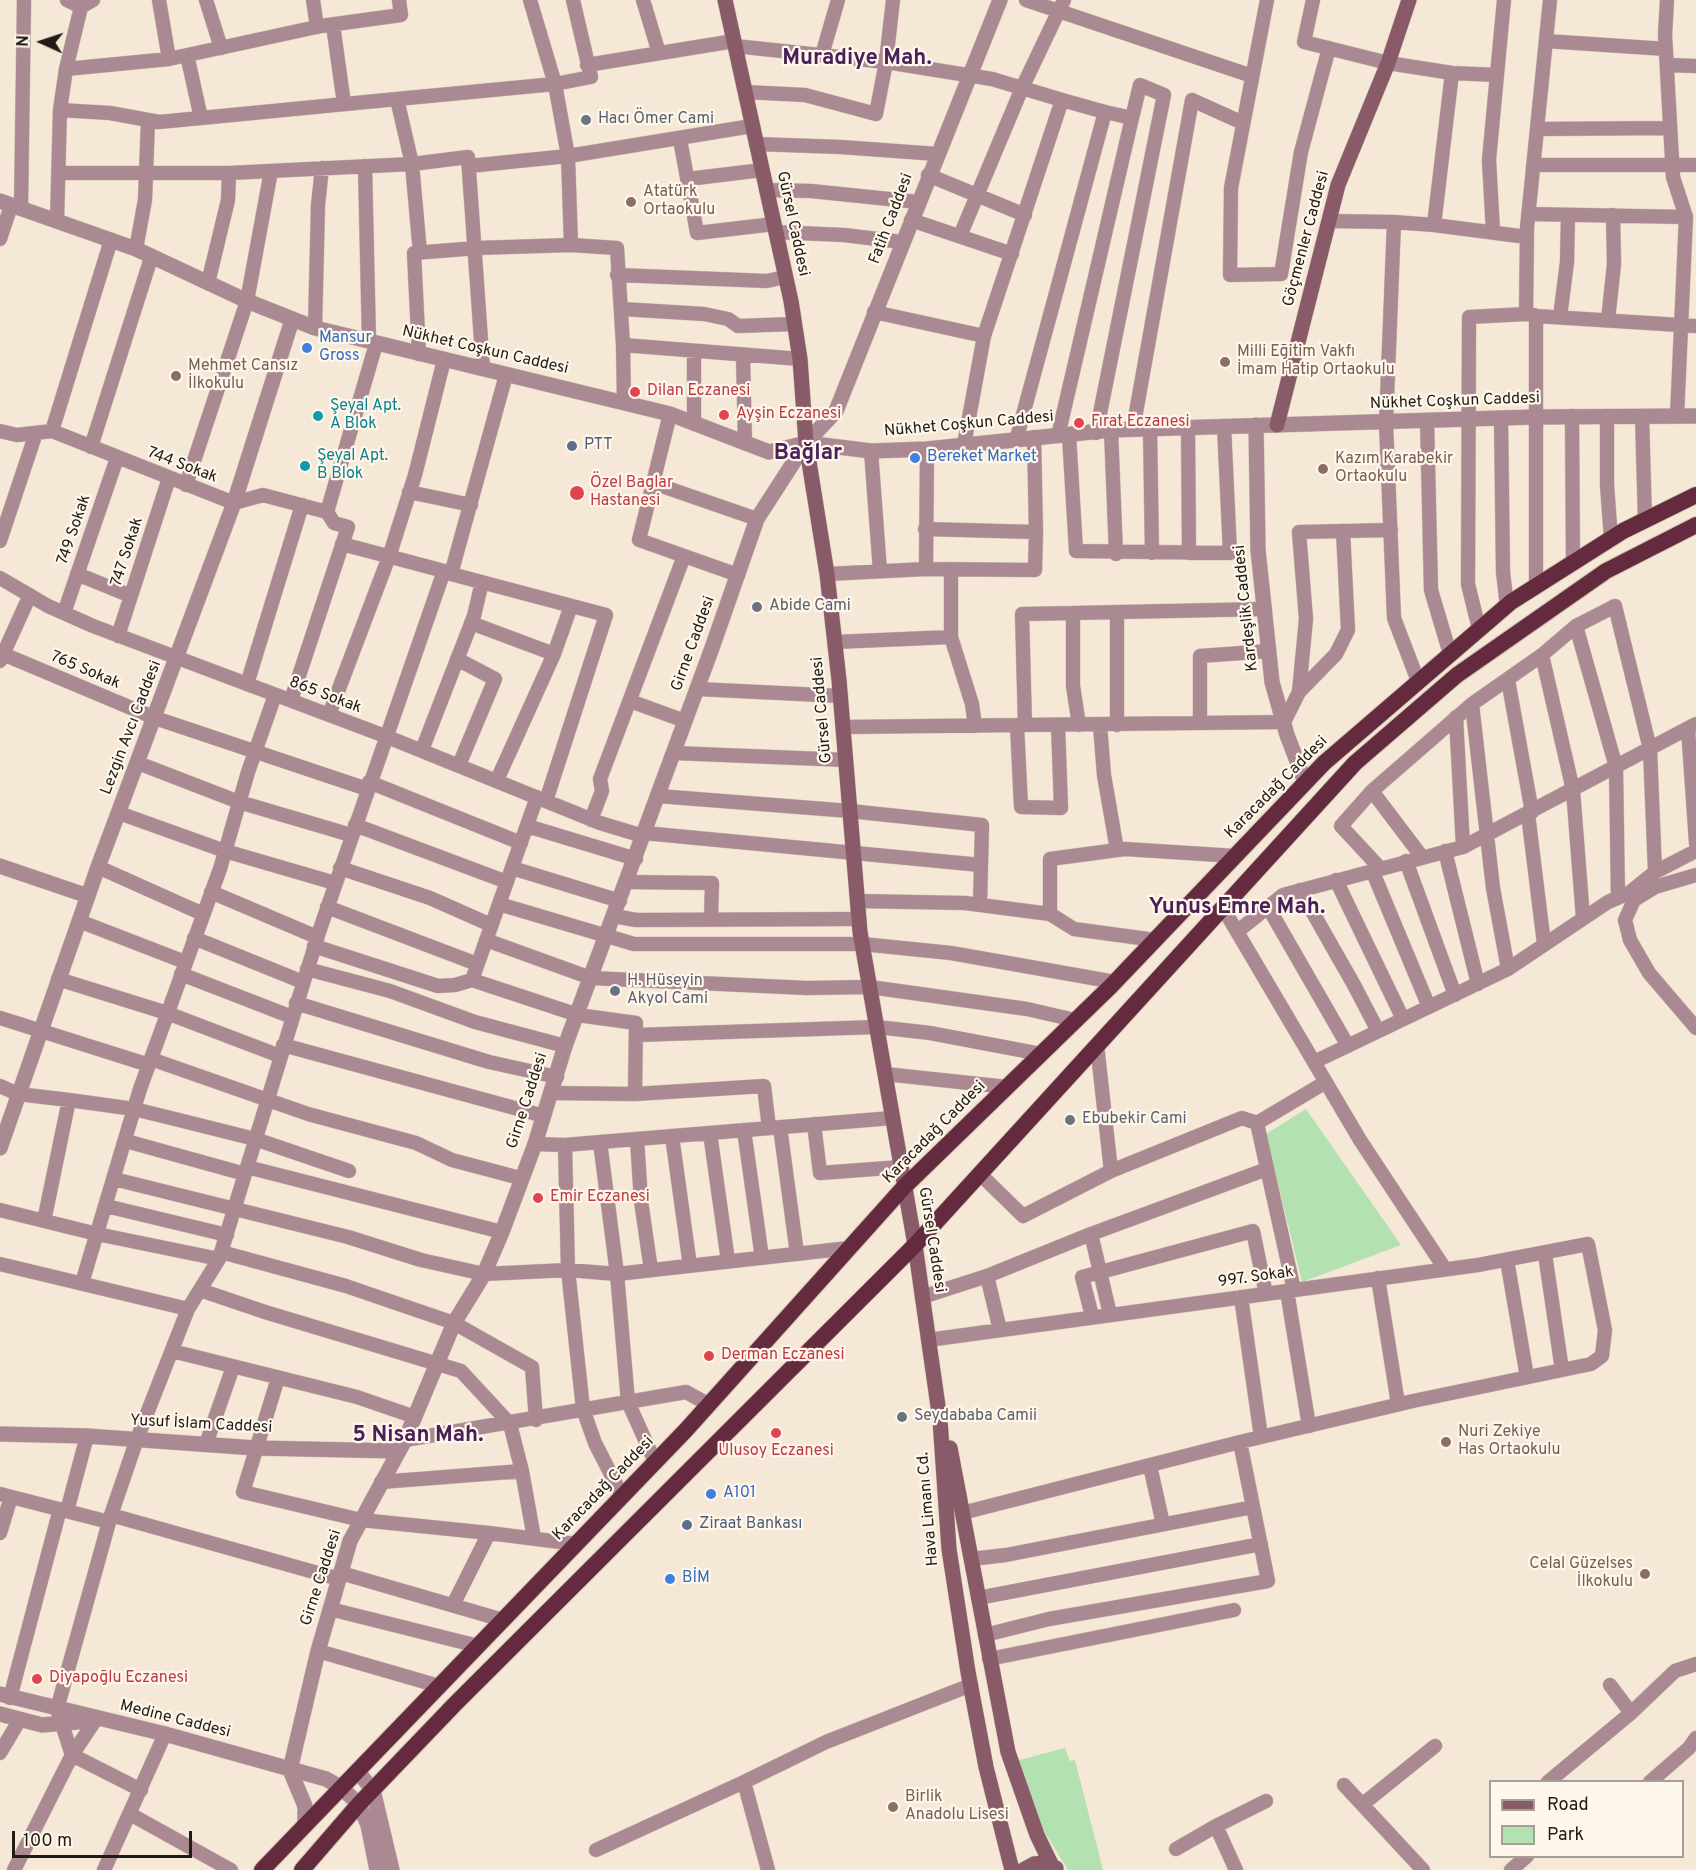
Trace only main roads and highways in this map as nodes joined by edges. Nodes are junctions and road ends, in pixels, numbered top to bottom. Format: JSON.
{"nodes":[{"id":1,"x":725,"y":0,"type":"edge"},
{"id":2,"x":1406,"y":1,"type":"edge"},
{"id":3,"x":1277,"y":425,"type":"road end"},
{"id":4,"x":1696,"y":495,"type":"edge"},
{"id":5,"x":1696,"y":525,"type":"edge"},
{"id":6,"x":904,"y":1187,"type":"junction"},
{"id":7,"x":915,"y":1245,"type":"junction"},
{"id":8,"x":940,"y":1420,"type":"junction"},
{"id":9,"x":1056,"y":1868,"type":"edge"},
{"id":10,"x":262,"y":1870,"type":"edge"},
{"id":11,"x":302,"y":1870,"type":"edge"},
{"id":12,"x":1012,"y":1870,"type":"edge"},
{"id":13,"x":1023,"y":1870,"type":"edge"}],
"edges":[{"from":1,"to":6,"type":"main road","name":"Gürsel Caddesi"},
{"from":2,"to":3,"type":"main road","name":"Göçmenler Caddesi"},
{"from":4,"to":6,"type":"highway","name":"Karacadağ Caddesi"},
{"from":5,"to":7,"type":"highway"},
{"from":6,"to":7,"type":"main road","name":"Gürsel Caddesi"},
{"from":6,"to":10,"type":"highway","name":"Karacadağ Caddesi"},
{"from":7,"to":8,"type":"main road","name":"Gürsel Caddesi"},
{"from":7,"to":11,"type":"highway"},
{"from":8,"to":9,"type":"main road","name":"Hava Limanı Cd."},
{"from":8,"to":12,"type":"main road","name":"Hava Limanı Cd."},
{"from":9,"to":13,"type":"main road"}]}
